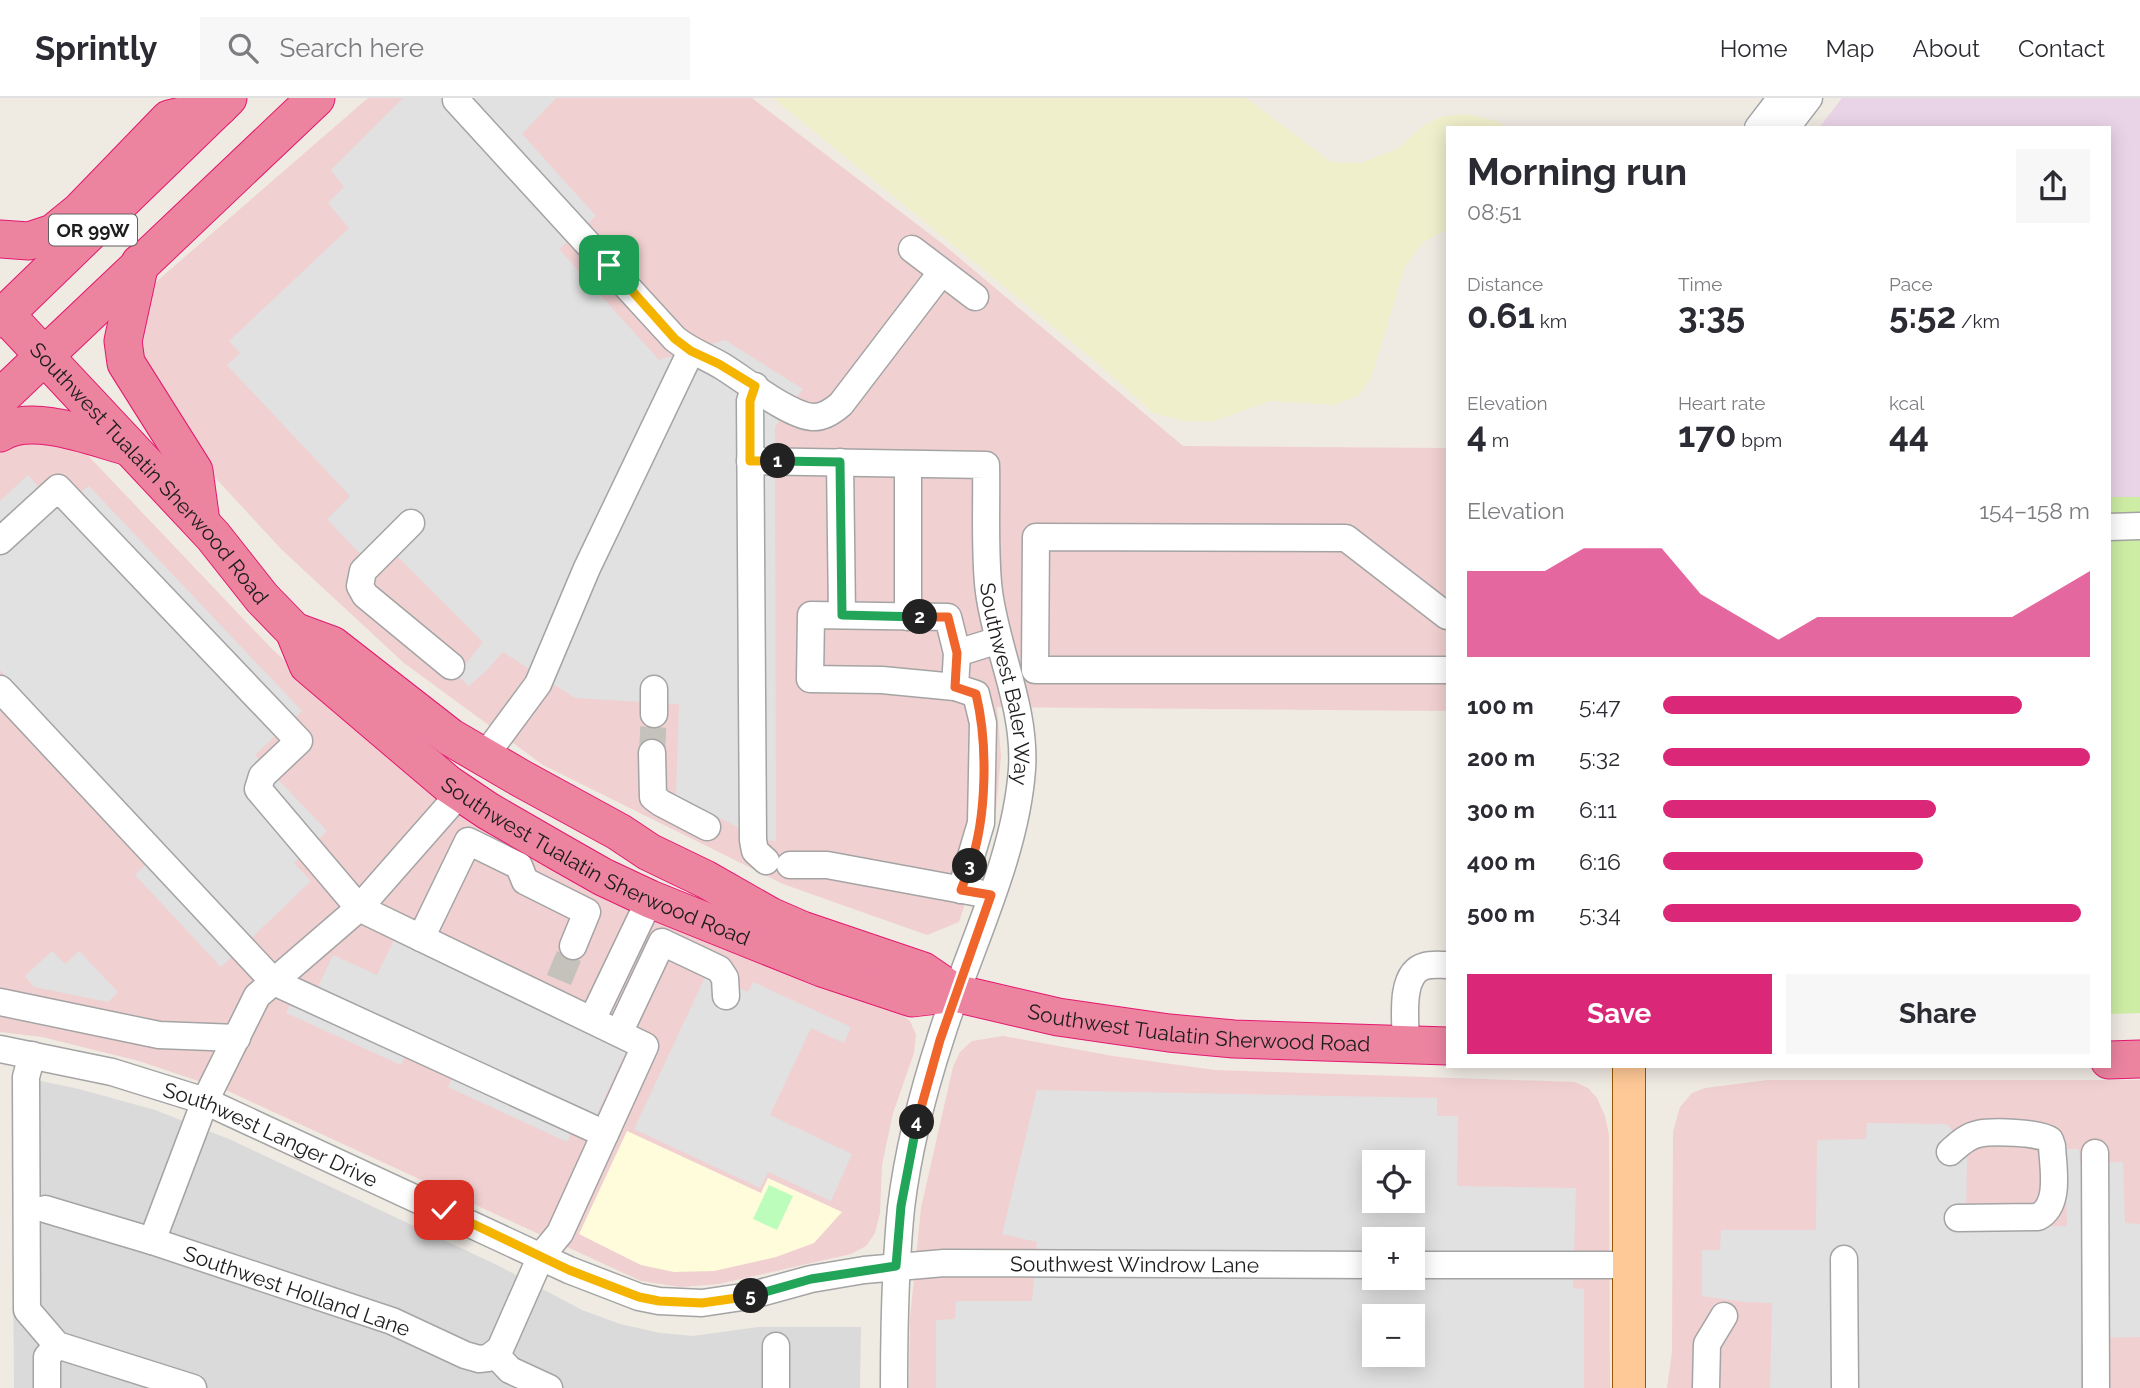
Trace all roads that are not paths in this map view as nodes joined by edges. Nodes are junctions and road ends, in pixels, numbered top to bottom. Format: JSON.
{"nodes":[{"id":1,"x":316,"y":98,"type":"edge"},
{"id":2,"x":458,"y":98,"type":"edge"},
{"id":3,"x":1781,"y":98,"type":"edge"},
{"id":4,"x":1809,"y":98,"type":"edge"},
{"id":5,"x":223,"y":103,"type":"edge"},
{"id":6,"x":1760,"y":126,"type":"edge"},
{"id":7,"x":1788,"y":126,"type":"edge"},
{"id":8,"x":0,"y":239,"type":"edge"},
{"id":9,"x":912,"y":249,"type":"dead end"},
{"id":10,"x":140,"y":263,"type":"junction"},
{"id":11,"x":941,"y":273,"type":"junction"},
{"id":12,"x":975,"y":298,"type":"dead end"},
{"id":13,"x":2,"y":314,"type":"edge"},
{"id":14,"x":691,"y":351,"type":"junction"},
{"id":15,"x":44,"y":357,"type":"junction"},
{"id":16,"x":755,"y":386,"type":"junction"},
{"id":17,"x":0,"y":398,"type":"edge"},
{"id":18,"x":0,"y":433,"type":"edge"},
{"id":19,"x":129,"y":447,"type":"junction"},
{"id":20,"x":750,"y":461,"type":"junction"},
{"id":21,"x":840,"y":462,"type":"junction"},
{"id":22,"x":908,"y":464,"type":"junction"},
{"id":23,"x":201,"y":522,"type":"junction"},
{"id":24,"x":411,"y":523,"type":"dead end"},
{"id":25,"x":2140,"y":526,"type":"edge"},
{"id":26,"x":2111,"y":527,"type":"edge"},
{"id":27,"x":0,"y":541,"type":"edge"},
{"id":28,"x":842,"y":615,"type":"junction"},
{"id":29,"x":1446,"y":615,"type":"edge"},
{"id":30,"x":908,"y":617,"type":"junction"},
{"id":31,"x":294,"y":631,"type":"junction"},
{"id":32,"x":999,"y":640,"type":"junction"},
{"id":33,"x":957,"y":653,"type":"junction"},
{"id":34,"x":451,"y":666,"type":"dead end"},
{"id":35,"x":1446,"y":670,"type":"edge"},
{"id":36,"x":955,"y":687,"type":"junction"},
{"id":37,"x":0,"y":689,"type":"edge"},
{"id":38,"x":652,"y":753,"type":"tunnel mouth"},
{"id":39,"x":484,"y":757,"type":"junction"},
{"id":40,"x":461,"y":792,"type":"junction"},
{"id":41,"x":707,"y":827,"type":"dead end"},
{"id":42,"x":635,"y":843,"type":"junction"},
{"id":43,"x":961,"y":890,"type":"junction"},
{"id":44,"x":991,"y":895,"type":"junction"},
{"id":45,"x":650,"y":899,"type":"junction"},
{"id":46,"x":359,"y":908,"type":"junction"},
{"id":47,"x":421,"y":938,"type":"junction"},
{"id":48,"x":573,"y":946,"type":"tunnel mouth"},
{"id":49,"x":1446,"y":965,"type":"edge"},
{"id":50,"x":274,"y":982,"type":"junction"},
{"id":51,"x":955,"y":993,"type":"junction"},
{"id":52,"x":726,"y":996,"type":"dead end"},
{"id":53,"x":0,"y":1002,"type":"edge"},
{"id":54,"x":592,"y":1020,"type":"junction"},
{"id":55,"x":619,"y":1033,"type":"junction"},
{"id":56,"x":237,"y":1038,"type":"junction"},
{"id":57,"x":1406,"y":1045,"type":"junction"},
{"id":58,"x":1446,"y":1046,"type":"edge"},
{"id":59,"x":0,"y":1049,"type":"edge"},
{"id":60,"x":32,"y":1055,"type":"junction"},
{"id":61,"x":2140,"y":1059,"type":"edge"},
{"id":62,"x":2111,"y":1060,"type":"edge"},
{"id":63,"x":1629,"y":1068,"type":"edge"},
{"id":64,"x":205,"y":1101,"type":"junction"},
{"id":65,"x":605,"y":1134,"type":"junction"},
{"id":66,"x":1950,"y":1152,"type":"dead end"},
{"id":67,"x":2095,"y":1153,"type":"dead end"},
{"id":68,"x":46,"y":1209,"type":"dead end"},
{"id":69,"x":1958,"y":1218,"type":"dead end"},
{"id":70,"x":152,"y":1241,"type":"junction"},
{"id":71,"x":541,"y":1256,"type":"junction"},
{"id":72,"x":1844,"y":1259,"type":"dead end"},
{"id":73,"x":1362,"y":1265,"type":"edge"},
{"id":74,"x":1425,"y":1265,"type":"edge"},
{"id":75,"x":1629,"y":1265,"type":"junction"},
{"id":76,"x":896,"y":1266,"type":"junction"},
{"id":77,"x":1724,"y":1316,"type":"dead end"},
{"id":78,"x":57,"y":1345,"type":"junction"},
{"id":79,"x":776,"y":1346,"type":"dead end"},
{"id":80,"x":495,"y":1354,"type":"junction"},
{"id":81,"x":47,"y":1388,"type":"edge"},
{"id":82,"x":193,"y":1388,"type":"edge"},
{"id":83,"x":549,"y":1388,"type":"edge"},
{"id":84,"x":776,"y":1388,"type":"edge"},
{"id":85,"x":894,"y":1388,"type":"edge"},
{"id":86,"x":1629,"y":1388,"type":"edge"},
{"id":87,"x":1706,"y":1388,"type":"edge"},
{"id":88,"x":1845,"y":1388,"type":"edge"},
{"id":89,"x":2096,"y":1388,"type":"edge"}],
"edges":[{"from":1,"to":10,"type":"highway","number":"OR 99W"},
{"from":2,"to":14,"type":"street"},
{"from":3,"to":6,"type":"street"},
{"from":4,"to":7,"type":"street"},
{"from":5,"to":8,"type":"highway"},
{"from":5,"to":13,"type":"highway","number":"OR 99W"},
{"from":9,"to":11,"type":"street"},
{"from":10,"to":15,"type":"highway","number":"OR 99W"},
{"from":10,"to":23,"type":"highway"},
{"from":11,"to":12,"type":"street"},
{"from":11,"to":16,"type":"street"},
{"from":13,"to":15,"type":"highway","name":"Southwest Tualatin Sherwood Road"},
{"from":14,"to":16,"type":"street"},
{"from":14,"to":39,"type":"street"},
{"from":15,"to":17,"type":"highway","number":"OR 99W"},
{"from":15,"to":19,"type":"highway","name":"Southwest Tualatin Sherwood Road"},
{"from":16,"to":20,"type":"street"},
{"from":18,"to":19,"type":"highway"},
{"from":19,"to":23,"type":"highway","name":"Southwest Tualatin Sherwood Road"},
{"from":20,"to":21,"type":"street"},
{"from":20,"to":43,"type":"street"},
{"from":21,"to":22,"type":"street"},
{"from":21,"to":28,"type":"street"},
{"from":22,"to":30,"type":"street"},
{"from":22,"to":32,"type":"street","name":"Southwest Baler Way"},
{"from":23,"to":31,"type":"highway","name":"Southwest Tualatin Sherwood Road"},
{"from":24,"to":34,"type":"street"},
{"from":25,"to":26,"type":"street"},
{"from":27,"to":46,"type":"street"},
{"from":28,"to":30,"type":"street"},
{"from":28,"to":36,"type":"street"},
{"from":29,"to":35,"type":"street"},
{"from":30,"to":33,"type":"street"},
{"from":31,"to":39,"type":"highway","name":"Southwest Tualatin Sherwood Road"},
{"from":31,"to":40,"type":"highway","name":"Southwest Tualatin Sherwood Road"},
{"from":32,"to":33,"type":"street"},
{"from":32,"to":44,"type":"street","name":"Southwest Baler Way"},
{"from":33,"to":36,"type":"street"},
{"from":36,"to":43,"type":"street"},
{"from":37,"to":50,"type":"street"},
{"from":38,"to":41,"type":"street"},
{"from":39,"to":42,"type":"highway","name":"Southwest Tualatin Sherwood Road"},
{"from":40,"to":42,"type":"highway"},
{"from":40,"to":45,"type":"highway","name":"Southwest Tualatin Sherwood Road"},
{"from":40,"to":46,"type":"street"},
{"from":42,"to":51,"type":"highway","name":"Southwest Tualatin Sherwood Road"},
{"from":43,"to":44,"type":"street"},
{"from":44,"to":51,"type":"street","name":"Southwest Baler Way"},
{"from":45,"to":51,"type":"highway","name":"Southwest Tualatin Sherwood Road"},
{"from":45,"to":54,"type":"street"},
{"from":46,"to":47,"type":"street"},
{"from":46,"to":50,"type":"street"},
{"from":47,"to":48,"type":"street"},
{"from":47,"to":54,"type":"street"},
{"from":49,"to":57,"type":"street"},
{"from":50,"to":56,"type":"street"},
{"from":50,"to":65,"type":"street"},
{"from":51,"to":57,"type":"highway","name":"Southwest Tualatin Sherwood Road"},
{"from":51,"to":76,"type":"street","name":"Southwest Baler Way"},
{"from":52,"to":55,"type":"street"},
{"from":53,"to":56,"type":"street"},
{"from":54,"to":55,"type":"street"},
{"from":55,"to":65,"type":"street"},
{"from":56,"to":64,"type":"street"},
{"from":57,"to":58,"type":"highway","name":"Southwest Tualatin Sherwood Road"},
{"from":59,"to":60,"type":"street","name":"Southwest Langer Drive"},
{"from":60,"to":64,"type":"street","name":"Southwest Langer Drive"},
{"from":60,"to":78,"type":"street"},
{"from":61,"to":62,"type":"highway"},
{"from":63,"to":75,"type":"main road"},
{"from":64,"to":70,"type":"street"},
{"from":64,"to":71,"type":"street","name":"Southwest Langer Drive"},
{"from":65,"to":71,"type":"street"},
{"from":66,"to":69,"type":"street"},
{"from":67,"to":89,"type":"street"},
{"from":68,"to":70,"type":"street","name":"Southwest Holland Lane"},
{"from":70,"to":80,"type":"street","name":"Southwest Holland Lane"},
{"from":71,"to":76,"type":"street","name":"Southwest Langer Drive"},
{"from":71,"to":80,"type":"street"},
{"from":72,"to":88,"type":"street"},
{"from":73,"to":76,"type":"street","name":"Southwest Windrow Lane"},
{"from":74,"to":75,"type":"street"},
{"from":75,"to":86,"type":"main road"},
{"from":76,"to":85,"type":"street","name":"Southwest Baler Way"},
{"from":77,"to":87,"type":"street"},
{"from":78,"to":81,"type":"street"},
{"from":78,"to":82,"type":"street"},
{"from":79,"to":84,"type":"street"},
{"from":80,"to":83,"type":"street"}]}
